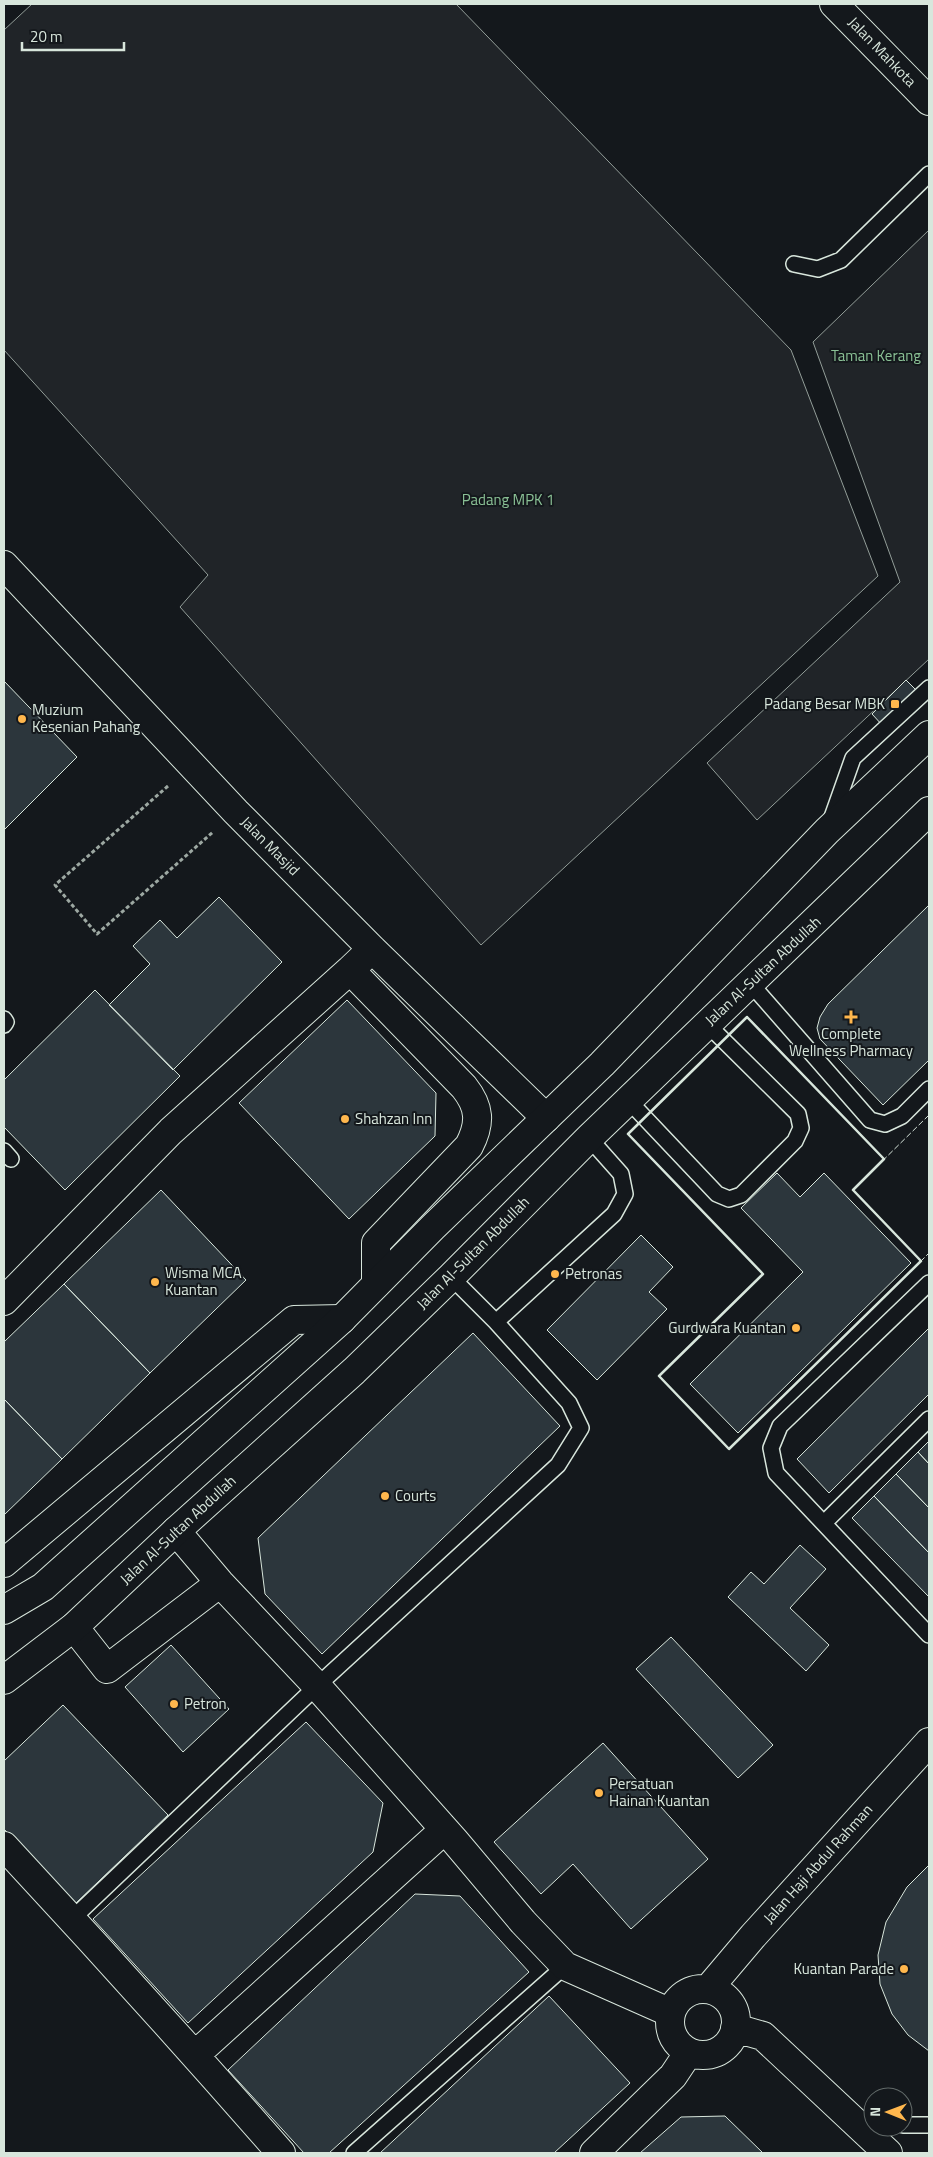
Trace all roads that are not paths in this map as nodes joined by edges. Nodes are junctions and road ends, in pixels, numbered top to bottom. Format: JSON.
{"nodes":[{"id":1,"x":834,"y":4,"type":"edge"},
{"id":2,"x":929,"y":101,"type":"edge"},
{"id":3,"x":929,"y":174,"type":"edge"},
{"id":4,"x":794,"y":264,"type":"dead end"},
{"id":5,"x":4,"y":565,"type":"edge"},
{"id":6,"x":929,"y":688,"type":"edge"},
{"id":7,"x":929,"y":735,"type":"edge"},
{"id":8,"x":929,"y":812,"type":"edge"},
{"id":9,"x":827,"y":831,"type":"junction"},
{"id":10,"x":372,"y":949,"type":"junction"},
{"id":11,"x":350,"y":970,"type":"junction"},
{"id":12,"x":751,"y":984,"type":"junction"},
{"id":13,"x":4,"y":1019,"type":"edge"},
{"id":14,"x":707,"y":1024,"type":"junction"},
{"id":15,"x":4,"y":1025,"type":"edge"},
{"id":16,"x":929,"y":1089,"type":"edge"},
{"id":17,"x":628,"y":1100,"type":"junction"},
{"id":18,"x":546,"y":1118,"type":"junction"},
{"id":19,"x":589,"y":1138,"type":"junction"},
{"id":20,"x":451,"y":1277,"type":"junction"},
{"id":21,"x":929,"y":1283,"type":"edge"},
{"id":22,"x":376,"y":1284,"type":"junction"},
{"id":23,"x":4,"y":1301,"type":"edge"},
{"id":24,"x":342,"y":1319,"type":"junction"},
{"id":25,"x":496,"y":1322,"type":"junction"},
{"id":26,"x":929,"y":1420,"type":"edge"},
{"id":27,"x":824,"y":1523,"type":"junction"},
{"id":28,"x":176,"y":1531,"type":"junction"},
{"id":29,"x":4,"y":1563,"type":"edge"},
{"id":30,"x":220,"y":1583,"type":"junction"},
{"id":31,"x":4,"y":1610,"type":"edge"},
{"id":32,"x":74,"y":1627,"type":"junction"},
{"id":33,"x":929,"y":1635,"type":"edge"},
{"id":34,"x":4,"y":1680,"type":"edge"},
{"id":35,"x":317,"y":1686,"type":"junction"},
{"id":36,"x":929,"y":1742,"type":"edge"},
{"id":37,"x":444,"y":1830,"type":"junction"},
{"id":38,"x":4,"y":1846,"type":"edge"},
{"id":39,"x":72,"y":1919,"type":"junction"},
{"id":40,"x":565,"y":1966,"type":"junction"},
{"id":41,"x":708,"y":1988,"type":"junction"},
{"id":42,"x":672,"y":2013,"type":"junction"},
{"id":43,"x":736,"y":2028,"type":"junction"},
{"id":44,"x":689,"y":2052,"type":"junction"},
{"id":45,"x":194,"y":2055,"type":"junction"},
{"id":46,"x":863,"y":2121,"type":"edge"},
{"id":47,"x":913,"y":2125,"type":"edge"},
{"id":48,"x":929,"y":2125,"type":"edge"},
{"id":49,"x":876,"y":2137,"type":"edge"},
{"id":50,"x":280,"y":2153,"type":"edge"},
{"id":51,"x":354,"y":2153,"type":"edge"},
{"id":52,"x":594,"y":2153,"type":"edge"},
{"id":53,"x":888,"y":2153,"type":"edge"}],
"edges":[{"from":1,"to":2,"type":"main road","name":"Jalan Mahkota"},
{"from":3,"to":4,"type":"lane"},
{"from":5,"to":10,"type":"main road","name":"Jalan Masjid"},
{"from":6,"to":9,"type":"lane"},
{"from":7,"to":9,"type":"main road"},
{"from":8,"to":12,"type":"main road","name":"Jalan Al-Sultan Abdullah"},
{"from":9,"to":18,"type":"main road"},
{"from":10,"to":11,"type":"main road"},
{"from":10,"to":18,"type":"main road","name":"Jalan Masjid"},
{"from":11,"to":22,"type":"main road"},
{"from":11,"to":23,"type":"main road"},
{"from":12,"to":14,"type":"main road","name":"Jalan Al-Sultan Abdullah"},
{"from":12,"to":16,"type":"lane"},
{"from":13,"to":15,"type":"lane"},
{"from":14,"to":17,"type":"main road","name":"Jalan Al-Sultan Abdullah"},
{"from":14,"to":17,"type":"lane"},
{"from":17,"to":19,"type":"main road","name":"Jalan Al-Sultan Abdullah"},
{"from":18,"to":22,"type":"main road"},
{"from":19,"to":20,"type":"main road","name":"Jalan Al-Sultan Abdullah"},
{"from":19,"to":25,"type":"lane"},
{"from":20,"to":25,"type":"lane"},
{"from":20,"to":28,"type":"main road","name":"Jalan Al-Sultan Abdullah"},
{"from":21,"to":27,"type":"lane"},
{"from":22,"to":24,"type":"main road"},
{"from":24,"to":29,"type":"main road"},
{"from":24,"to":31,"type":"main road"},
{"from":25,"to":35,"type":"lane"},
{"from":26,"to":27,"type":"lane"},
{"from":27,"to":33,"type":"lane"},
{"from":28,"to":30,"type":"main road"},
{"from":28,"to":32,"type":"main road","name":"Jalan Al-Sultan Abdullah"},
{"from":30,"to":32,"type":"main road"},
{"from":30,"to":35,"type":"main road"},
{"from":32,"to":34,"type":"main road","name":"Jalan Al-Sultan Abdullah"},
{"from":35,"to":37,"type":"main road"},
{"from":35,"to":39,"type":"lane"},
{"from":36,"to":41,"type":"main road","name":"Jalan Haji Abdul Rahman"},
{"from":37,"to":40,"type":"main road"},
{"from":37,"to":45,"type":"main road"},
{"from":38,"to":39,"type":"main road"},
{"from":39,"to":45,"type":"main road"},
{"from":40,"to":42,"type":"main road"},
{"from":40,"to":51,"type":"lane"},
{"from":41,"to":42,"type":"main road"},
{"from":41,"to":43,"type":"main road"},
{"from":42,"to":44,"type":"main road"},
{"from":43,"to":44,"type":"main road"},
{"from":43,"to":46,"type":"main road"},
{"from":44,"to":52,"type":"main road"},
{"from":45,"to":50,"type":"main road"},
{"from":47,"to":48,"type":"lane"},
{"from":49,"to":53,"type":"main road"}]}
